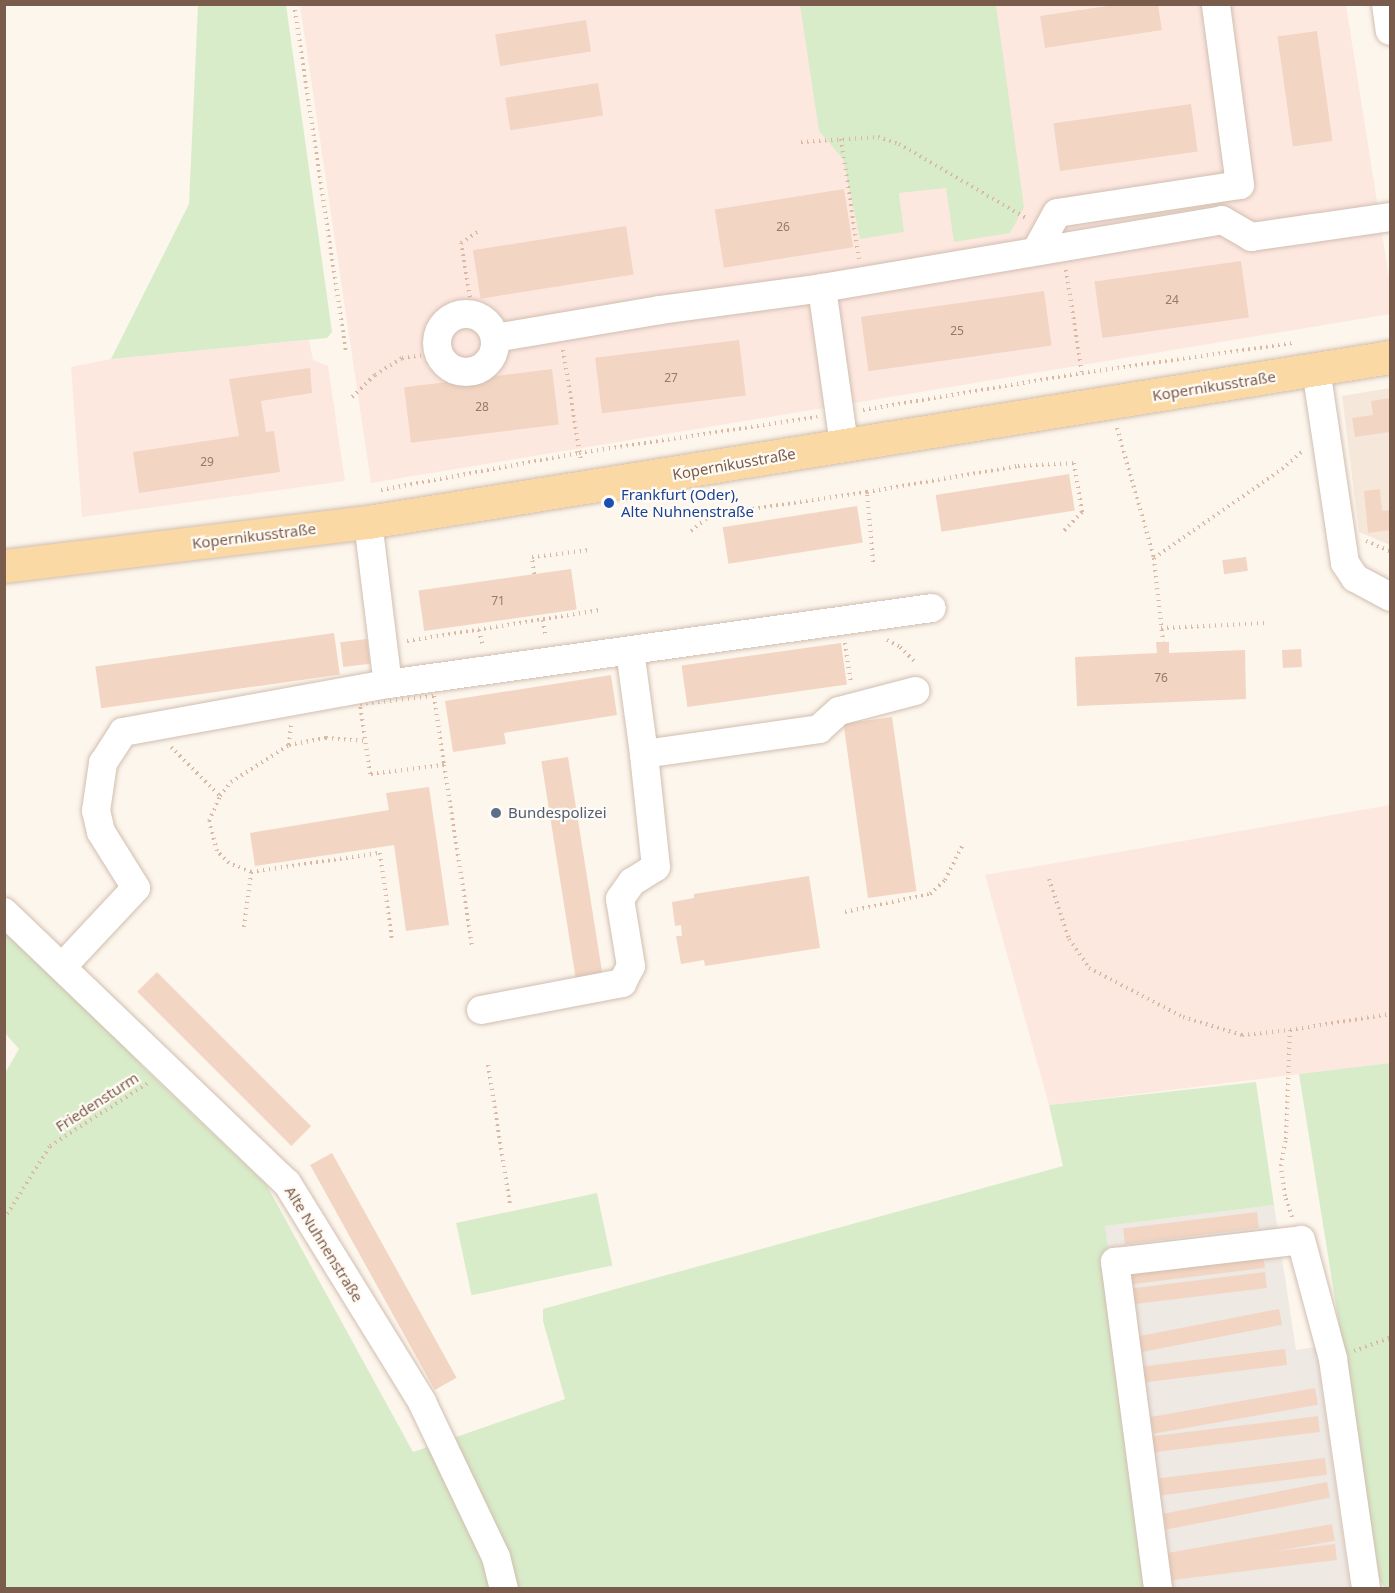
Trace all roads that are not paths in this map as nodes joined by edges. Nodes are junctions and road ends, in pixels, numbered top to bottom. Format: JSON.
{"nodes":[{"id":1,"x":1216,"y":4,"type":"edge"},
{"id":2,"x":1386,"y":4,"type":"edge"},
{"id":3,"x":1390,"y":31,"type":"edge"},
{"id":4,"x":1390,"y":218,"type":"edge"},
{"id":5,"x":1041,"y":240,"type":"junction"},
{"id":6,"x":822,"y":288,"type":"junction"},
{"id":7,"x":495,"y":338,"type":"junction"},
{"id":8,"x":1390,"y":357,"type":"edge"},
{"id":9,"x":1316,"y":369,"type":"junction"},
{"id":10,"x":841,"y":430,"type":"junction"},
{"id":11,"x":368,"y":522,"type":"junction"},
{"id":12,"x":4,"y":566,"type":"edge"},
{"id":13,"x":1390,"y":597,"type":"edge"},
{"id":14,"x":932,"y":608,"type":"dead end"},
{"id":15,"x":630,"y":651,"type":"junction"},
{"id":16,"x":388,"y":684,"type":"junction"},
{"id":17,"x":915,"y":691,"type":"dead end"},
{"id":18,"x":644,"y":754,"type":"junction"},
{"id":19,"x":4,"y":912,"type":"edge"},
{"id":20,"x":62,"y":967,"type":"junction"},
{"id":21,"x":481,"y":1010,"type":"dead end"},
{"id":22,"x":504,"y":1588,"type":"edge"},
{"id":23,"x":1158,"y":1588,"type":"edge"},
{"id":24,"x":1366,"y":1588,"type":"edge"}],
"edges":[{"from":1,"to":5,"type":"street"},
{"from":2,"to":3,"type":"street"},
{"from":4,"to":5,"type":"street"},
{"from":5,"to":6,"type":"street"},
{"from":6,"to":7,"type":"street"},
{"from":6,"to":10,"type":"street"},
{"from":7,"to":7,"type":"street"},
{"from":8,"to":9,"type":"main road","name":"Kopernikusstraße"},
{"from":9,"to":10,"type":"main road","name":"Kopernikusstraße"},
{"from":9,"to":13,"type":"street"},
{"from":10,"to":11,"type":"main road","name":"Kopernikusstraße"},
{"from":11,"to":12,"type":"main road","name":"Kopernikusstraße"},
{"from":11,"to":16,"type":"street"},
{"from":14,"to":15,"type":"street"},
{"from":15,"to":16,"type":"street"},
{"from":15,"to":18,"type":"street"},
{"from":16,"to":20,"type":"street"},
{"from":17,"to":18,"type":"street"},
{"from":18,"to":21,"type":"street"},
{"from":19,"to":20,"type":"street","name":"Alte Nuhnenstraße"},
{"from":20,"to":22,"type":"street","name":"Alte Nuhnenstraße"},
{"from":23,"to":24,"type":"street"}]}
